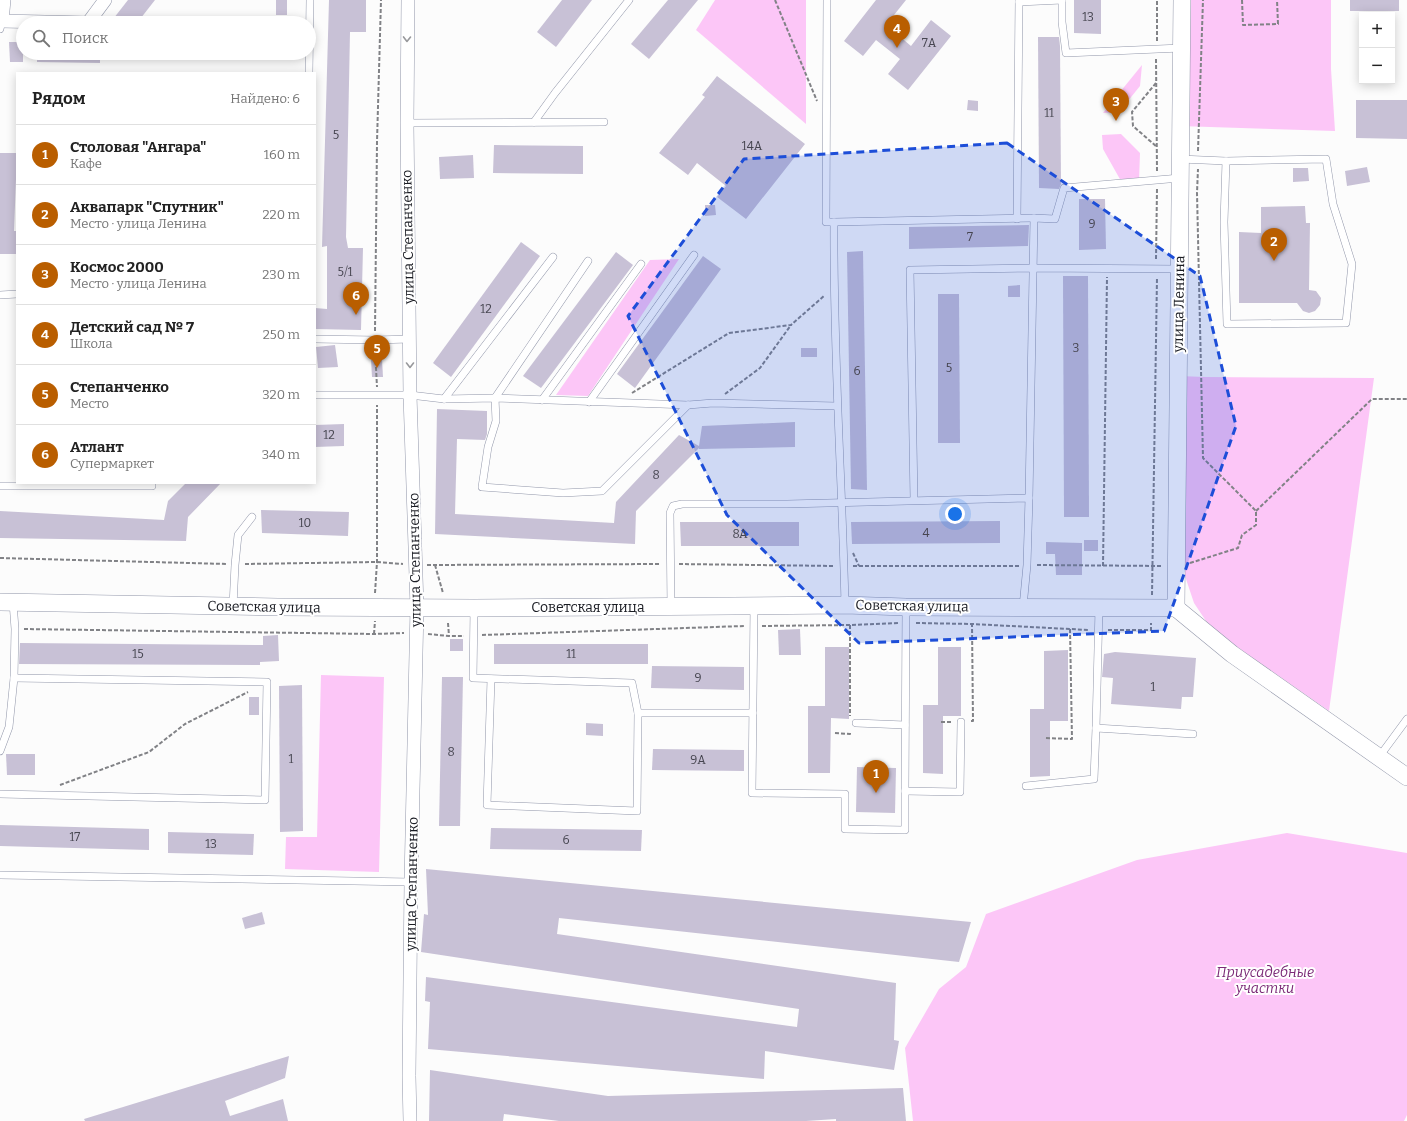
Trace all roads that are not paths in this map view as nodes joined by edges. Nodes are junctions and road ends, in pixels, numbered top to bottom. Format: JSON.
{"nodes":[{"id":1,"x":4,"y":0,"type":"edge"},
{"id":2,"x":105,"y":0,"type":"edge"},
{"id":3,"x":310,"y":0,"type":"edge"},
{"id":4,"x":408,"y":0,"type":"edge"},
{"id":5,"x":629,"y":0,"type":"edge"},
{"id":6,"x":827,"y":0,"type":"edge"},
{"id":7,"x":1062,"y":0,"type":"edge"},
{"id":8,"x":1182,"y":0,"type":"edge"},
{"id":9,"x":1019,"y":1,"type":"edge"},
{"id":10,"x":93,"y":16,"type":"edge"},
{"id":11,"x":310,"y":16,"type":"edge"},
{"id":12,"x":1,"y":25,"type":"edge"},
{"id":13,"x":16,"y":25,"type":"edge"},
{"id":14,"x":1182,"y":48,"type":"junction"},
{"id":15,"x":309,"y":60,"type":"edge"},
{"id":16,"x":309,"y":72,"type":"edge"},
{"id":17,"x":534,"y":122,"type":"junction"},
{"id":18,"x":604,"y":122,"type":"dead end"},
{"id":19,"x":406,"y":123,"type":"junction"},
{"id":20,"x":1180,"y":160,"type":"junction"},
{"id":21,"x":1226,"y":161,"type":"junction"},
{"id":22,"x":1180,"y":178,"type":"junction"},
{"id":23,"x":1034,"y":218,"type":"junction"},
{"id":24,"x":1017,"y":219,"type":"junction"},
{"id":25,"x":834,"y":222,"type":"junction"},
{"id":26,"x":694,"y":255,"type":"dead end"},
{"id":27,"x":553,"y":257,"type":"dead end"},
{"id":28,"x":588,"y":261,"type":"dead end"},
{"id":29,"x":641,"y":264,"type":"dead end"},
{"id":30,"x":1034,"y":268,"type":"junction"},
{"id":31,"x":1179,"y":269,"type":"junction"},
{"id":32,"x":16,"y":294,"type":"edge"},
{"id":33,"x":0,"y":295,"type":"edge"},
{"id":34,"x":316,"y":339,"type":"edge"},
{"id":35,"x":410,"y":339,"type":"junction"},
{"id":36,"x":410,"y":394,"type":"junction"},
{"id":37,"x":316,"y":395,"type":"edge"},
{"id":38,"x":444,"y":398,"type":"junction"},
{"id":39,"x":495,"y":398,"type":"junction"},
{"id":40,"x":542,"y":400,"type":"junction"},
{"id":41,"x":589,"y":402,"type":"junction"},
{"id":42,"x":688,"y":405,"type":"junction"},
{"id":43,"x":838,"y":406,"type":"junction"},
{"id":44,"x":153,"y":484,"type":"edge"},
{"id":45,"x":73,"y":485,"type":"edge"},
{"id":46,"x":0,"y":486,"type":"edge"},
{"id":47,"x":1029,"y":498,"type":"junction"},
{"id":48,"x":914,"y":500,"type":"junction"},
{"id":49,"x":842,"y":503,"type":"junction"},
{"id":50,"x":252,"y":517,"type":"dead end"},
{"id":51,"x":6,"y":602,"type":"edge"},
{"id":52,"x":845,"y":605,"type":"junction"},
{"id":53,"x":754,"y":606,"type":"junction"},
{"id":54,"x":234,"y":607,"type":"junction"},
{"id":55,"x":417,"y":607,"type":"junction"},
{"id":56,"x":671,"y":607,"type":"junction"},
{"id":57,"x":1023,"y":607,"type":"junction"},
{"id":58,"x":1099,"y":607,"type":"junction"},
{"id":59,"x":474,"y":608,"type":"junction"},
{"id":60,"x":1176,"y":608,"type":"junction"},
{"id":61,"x":906,"y":615,"type":"junction"},
{"id":62,"x":14,"y":678,"type":"junction"},
{"id":63,"x":491,"y":679,"type":"junction"},
{"id":64,"x":638,"y":713,"type":"junction"},
{"id":65,"x":753,"y":713,"type":"junction"},
{"id":66,"x":1407,"y":719,"type":"edge"},
{"id":67,"x":961,"y":722,"type":"road end"},
{"id":68,"x":852,"y":723,"type":"road end"},
{"id":69,"x":905,"y":725,"type":"junction"},
{"id":70,"x":1096,"y":728,"type":"junction"},
{"id":71,"x":1193,"y":734,"type":"dead end"},
{"id":72,"x":0,"y":751,"type":"edge"},
{"id":73,"x":1379,"y":757,"type":"junction"},
{"id":74,"x":1407,"y":777,"type":"edge"},
{"id":75,"x":1026,"y":786,"type":"dead end"},
{"id":76,"x":905,"y":791,"type":"junction"},
{"id":77,"x":0,"y":794,"type":"edge"},
{"id":78,"x":0,"y":875,"type":"edge"},
{"id":79,"x":411,"y":882,"type":"junction"},
{"id":80,"x":410,"y":1121,"type":"edge"}],
"edges":[{"from":1,"to":12,"type":"street"},
{"from":2,"to":10,"type":"street"},
{"from":3,"to":11,"type":"lane"},
{"from":4,"to":19,"type":"street","name":"улица Степанченко","one_way":true},
{"from":5,"to":17,"type":"lane"},
{"from":6,"to":25,"type":"lane"},
{"from":7,"to":9,"type":"lane"},
{"from":7,"to":14,"type":"lane"},
{"from":8,"to":14,"type":"street","name":"улица Ленина"},
{"from":9,"to":24,"type":"lane"},
{"from":12,"to":13,"type":"street"},
{"from":14,"to":20,"type":"street","name":"улица Ленина"},
{"from":15,"to":16,"type":"lane"},
{"from":17,"to":18,"type":"lane"},
{"from":17,"to":19,"type":"lane"},
{"from":19,"to":35,"type":"street","name":"улица Степанченко"},
{"from":20,"to":21,"type":"lane"},
{"from":20,"to":22,"type":"street","name":"улица Ленина"},
{"from":21,"to":21,"type":"lane"},
{"from":22,"to":23,"type":"lane"},
{"from":22,"to":31,"type":"street","name":"улица Ленина"},
{"from":23,"to":24,"type":"lane"},
{"from":23,"to":30,"type":"lane"},
{"from":24,"to":25,"type":"lane"},
{"from":25,"to":43,"type":"lane"},
{"from":26,"to":41,"type":"lane"},
{"from":27,"to":38,"type":"lane"},
{"from":28,"to":39,"type":"lane"},
{"from":29,"to":40,"type":"lane"},
{"from":30,"to":31,"type":"lane"},
{"from":30,"to":47,"type":"lane"},
{"from":30,"to":48,"type":"lane"},
{"from":31,"to":60,"type":"street","name":"улица Ленина"},
{"from":32,"to":33,"type":"lane"},
{"from":34,"to":35,"type":"lane"},
{"from":35,"to":36,"type":"street","name":"улица Степанченко","one_way":true},
{"from":36,"to":37,"type":"lane"},
{"from":36,"to":38,"type":"lane"},
{"from":36,"to":55,"type":"street","name":"улица Степанченко"},
{"from":38,"to":39,"type":"lane"},
{"from":39,"to":40,"type":"lane"},
{"from":39,"to":42,"type":"lane"},
{"from":40,"to":41,"type":"lane"},
{"from":41,"to":42,"type":"lane"},
{"from":42,"to":43,"type":"lane"},
{"from":43,"to":49,"type":"lane"},
{"from":44,"to":45,"type":"lane"},
{"from":45,"to":46,"type":"lane"},
{"from":47,"to":48,"type":"lane"},
{"from":47,"to":57,"type":"lane"},
{"from":48,"to":49,"type":"lane"},
{"from":49,"to":52,"type":"lane"},
{"from":49,"to":56,"type":"lane"},
{"from":50,"to":54,"type":"lane"},
{"from":51,"to":54,"type":"street","name":"Советская улица"},
{"from":51,"to":62,"type":"lane"},
{"from":52,"to":53,"type":"street","name":"Советская улица"},
{"from":52,"to":61,"type":"street","name":"Советская улица"},
{"from":53,"to":56,"type":"street","name":"Советская улица"},
{"from":53,"to":65,"type":"lane"},
{"from":54,"to":55,"type":"street","name":"Советская улица"},
{"from":55,"to":59,"type":"street","name":"Советская улица"},
{"from":55,"to":79,"type":"street","name":"улица Степанченко"},
{"from":56,"to":59,"type":"street","name":"Советская улица"},
{"from":57,"to":58,"type":"street","name":"Советская улица"},
{"from":57,"to":61,"type":"street","name":"Советская улица"},
{"from":58,"to":60,"type":"street","name":"Советская улица"},
{"from":58,"to":70,"type":"lane"},
{"from":59,"to":63,"type":"lane"},
{"from":60,"to":73,"type":"street"},
{"from":61,"to":69,"type":"lane"},
{"from":62,"to":72,"type":"lane"},
{"from":62,"to":77,"type":"lane"},
{"from":63,"to":64,"type":"lane"},
{"from":63,"to":64,"type":"lane"},
{"from":64,"to":65,"type":"lane"},
{"from":65,"to":76,"type":"lane"},
{"from":66,"to":73,"type":"lane"},
{"from":67,"to":76,"type":"lane"},
{"from":68,"to":69,"type":"lane"},
{"from":69,"to":76,"type":"lane"},
{"from":70,"to":71,"type":"lane"},
{"from":70,"to":75,"type":"lane"},
{"from":73,"to":74,"type":"street"},
{"from":78,"to":79,"type":"lane"},
{"from":79,"to":80,"type":"street","name":"улица Степанченко"}]}
